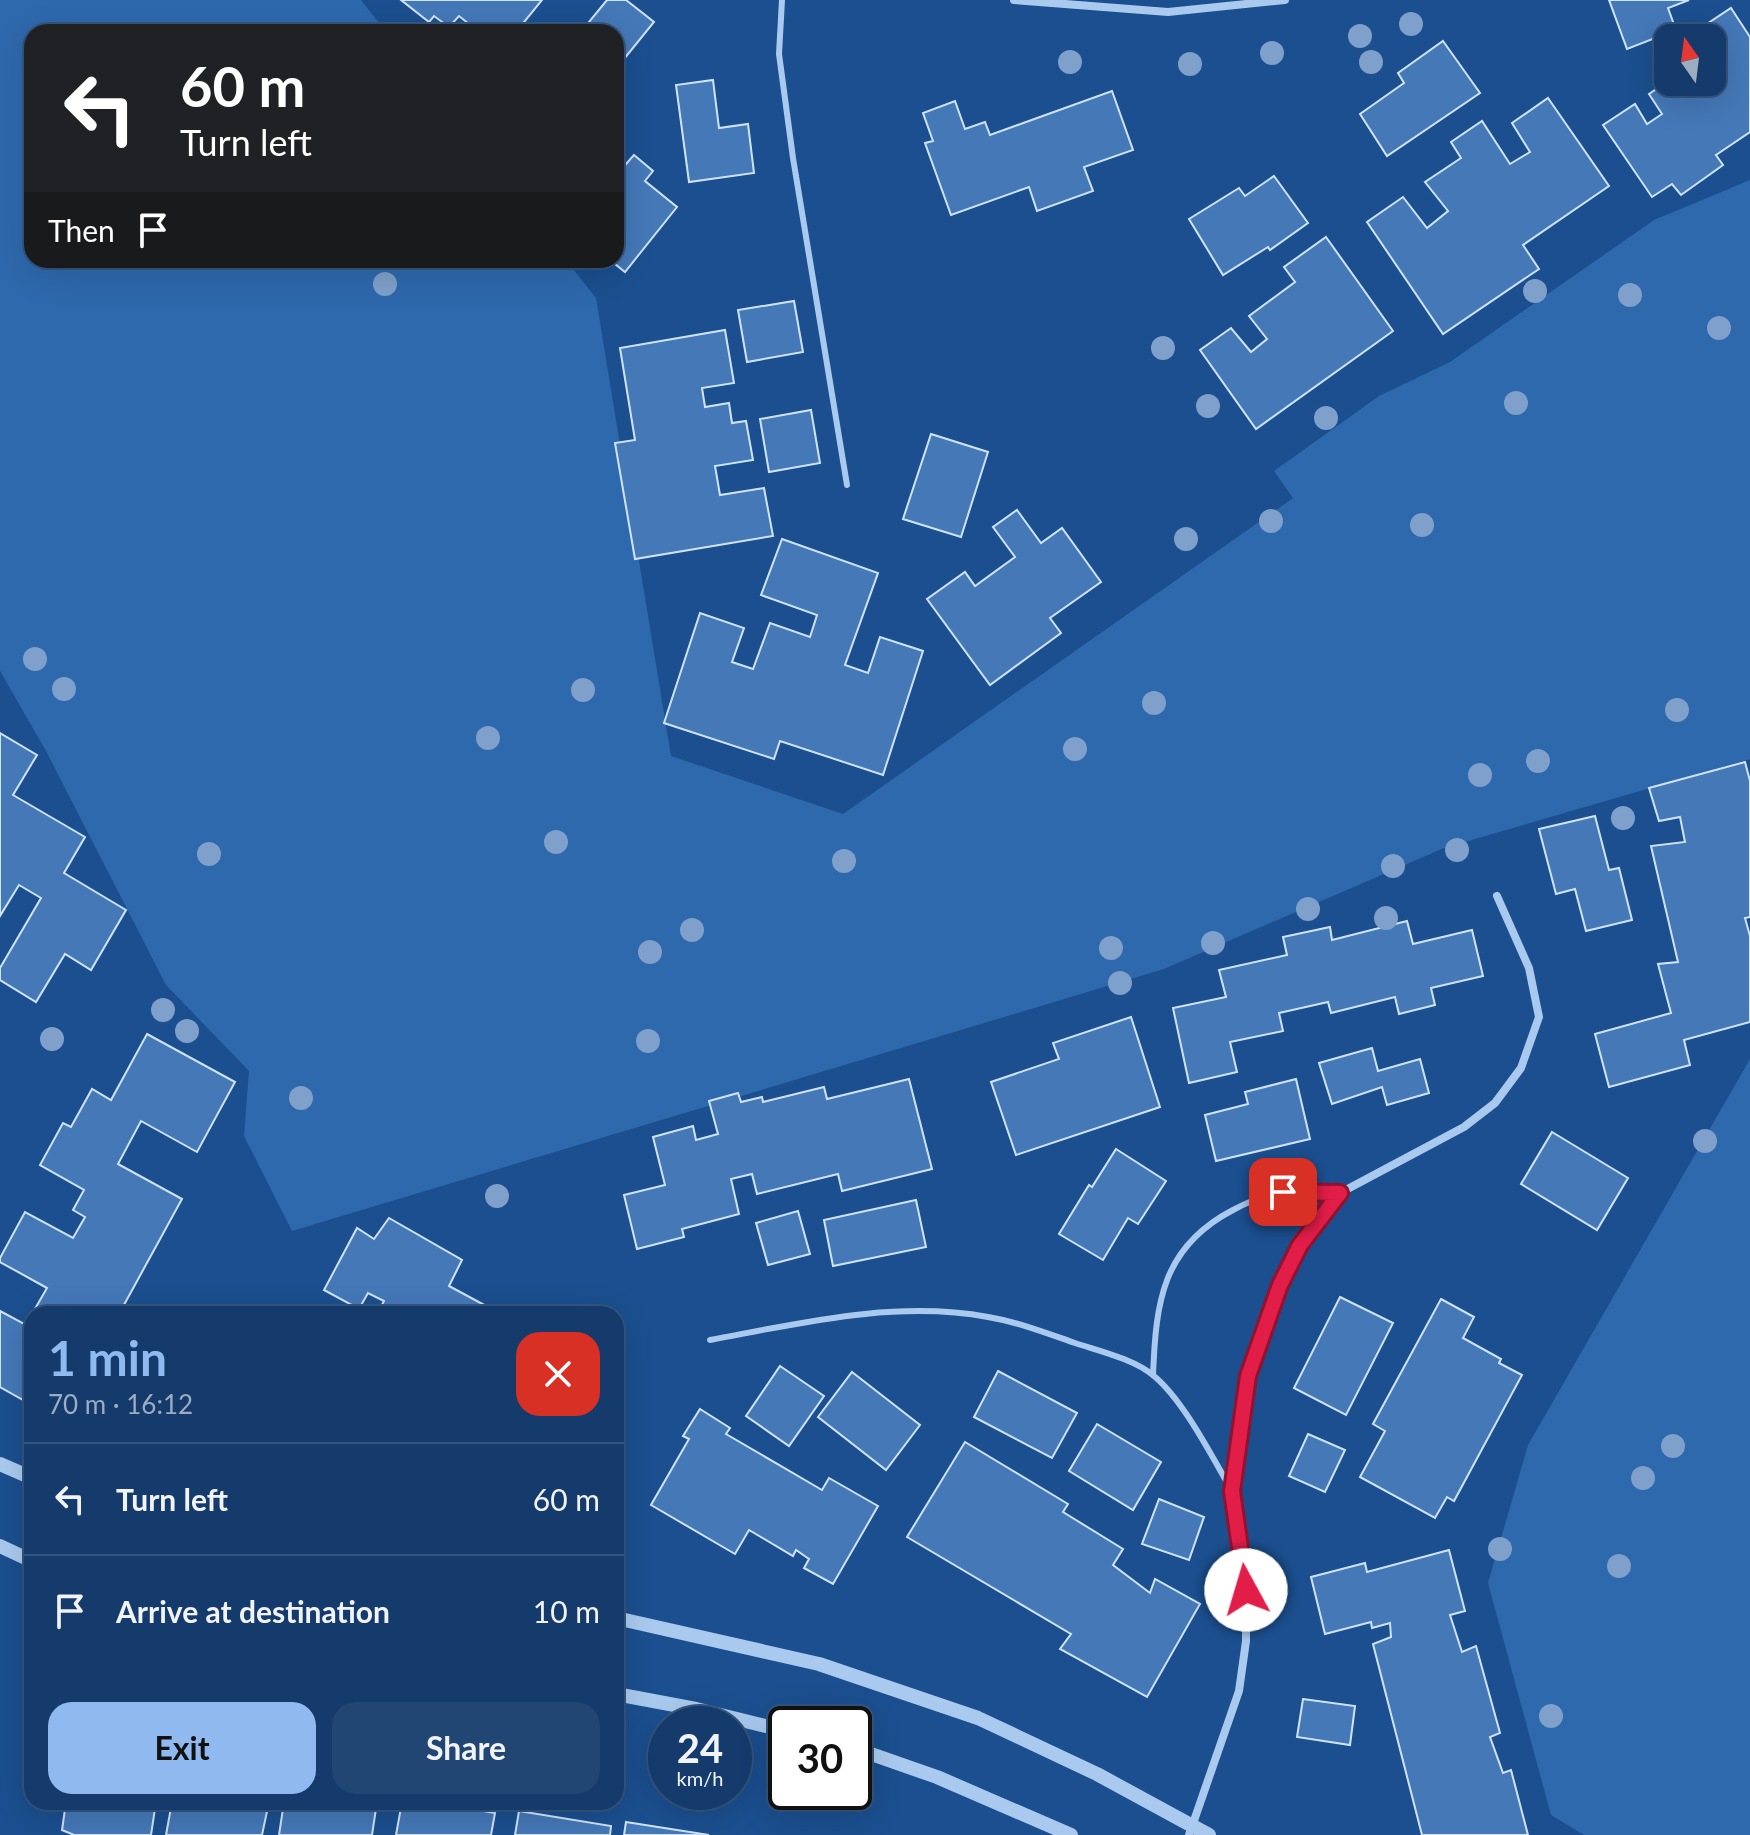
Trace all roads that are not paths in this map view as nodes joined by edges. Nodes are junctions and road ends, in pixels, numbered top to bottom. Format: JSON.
{"nodes":[{"id":1,"x":782,"y":0,"type":"edge"},
{"id":2,"x":1014,"y":0,"type":"edge"},
{"id":3,"x":1285,"y":0,"type":"edge"},
{"id":4,"x":847,"y":485,"type":"dead end"},
{"id":5,"x":1497,"y":896,"type":"dead end"},
{"id":6,"x":1340,"y":1193,"type":"junction"},
{"id":7,"x":710,"y":1340,"type":"dead end"},
{"id":8,"x":1153,"y":1375,"type":"junction"},
{"id":9,"x":0,"y":1464,"type":"edge"},
{"id":10,"x":24,"y":1474,"type":"edge"},
{"id":11,"x":1232,"y":1491,"type":"junction"},
{"id":12,"x":0,"y":1546,"type":"edge"},
{"id":13,"x":24,"y":1557,"type":"edge"},
{"id":14,"x":624,"y":1620,"type":"edge"},
{"id":15,"x":624,"y":1696,"type":"edge"},
{"id":16,"x":768,"y":1727,"type":"edge"},
{"id":17,"x":872,"y":1754,"type":"edge"},
{"id":18,"x":1191,"y":1830,"type":"edge"},
{"id":19,"x":1071,"y":1835,"type":"edge"},
{"id":20,"x":1209,"y":1835,"type":"edge"}],
"edges":[{"from":1,"to":4,"type":"lane"},
{"from":2,"to":3,"type":"street"},
{"from":5,"to":6,"type":"street"},
{"from":6,"to":8,"type":"lane"},
{"from":6,"to":11,"type":"street"},
{"from":7,"to":8,"type":"lane"},
{"from":8,"to":11,"type":"lane"},
{"from":9,"to":10,"type":"street"},
{"from":11,"to":18,"type":"street"},
{"from":12,"to":13,"type":"street"},
{"from":14,"to":18,"type":"street"},
{"from":15,"to":16,"type":"street"},
{"from":17,"to":19,"type":"street"},
{"from":18,"to":20,"type":"street"}]}
